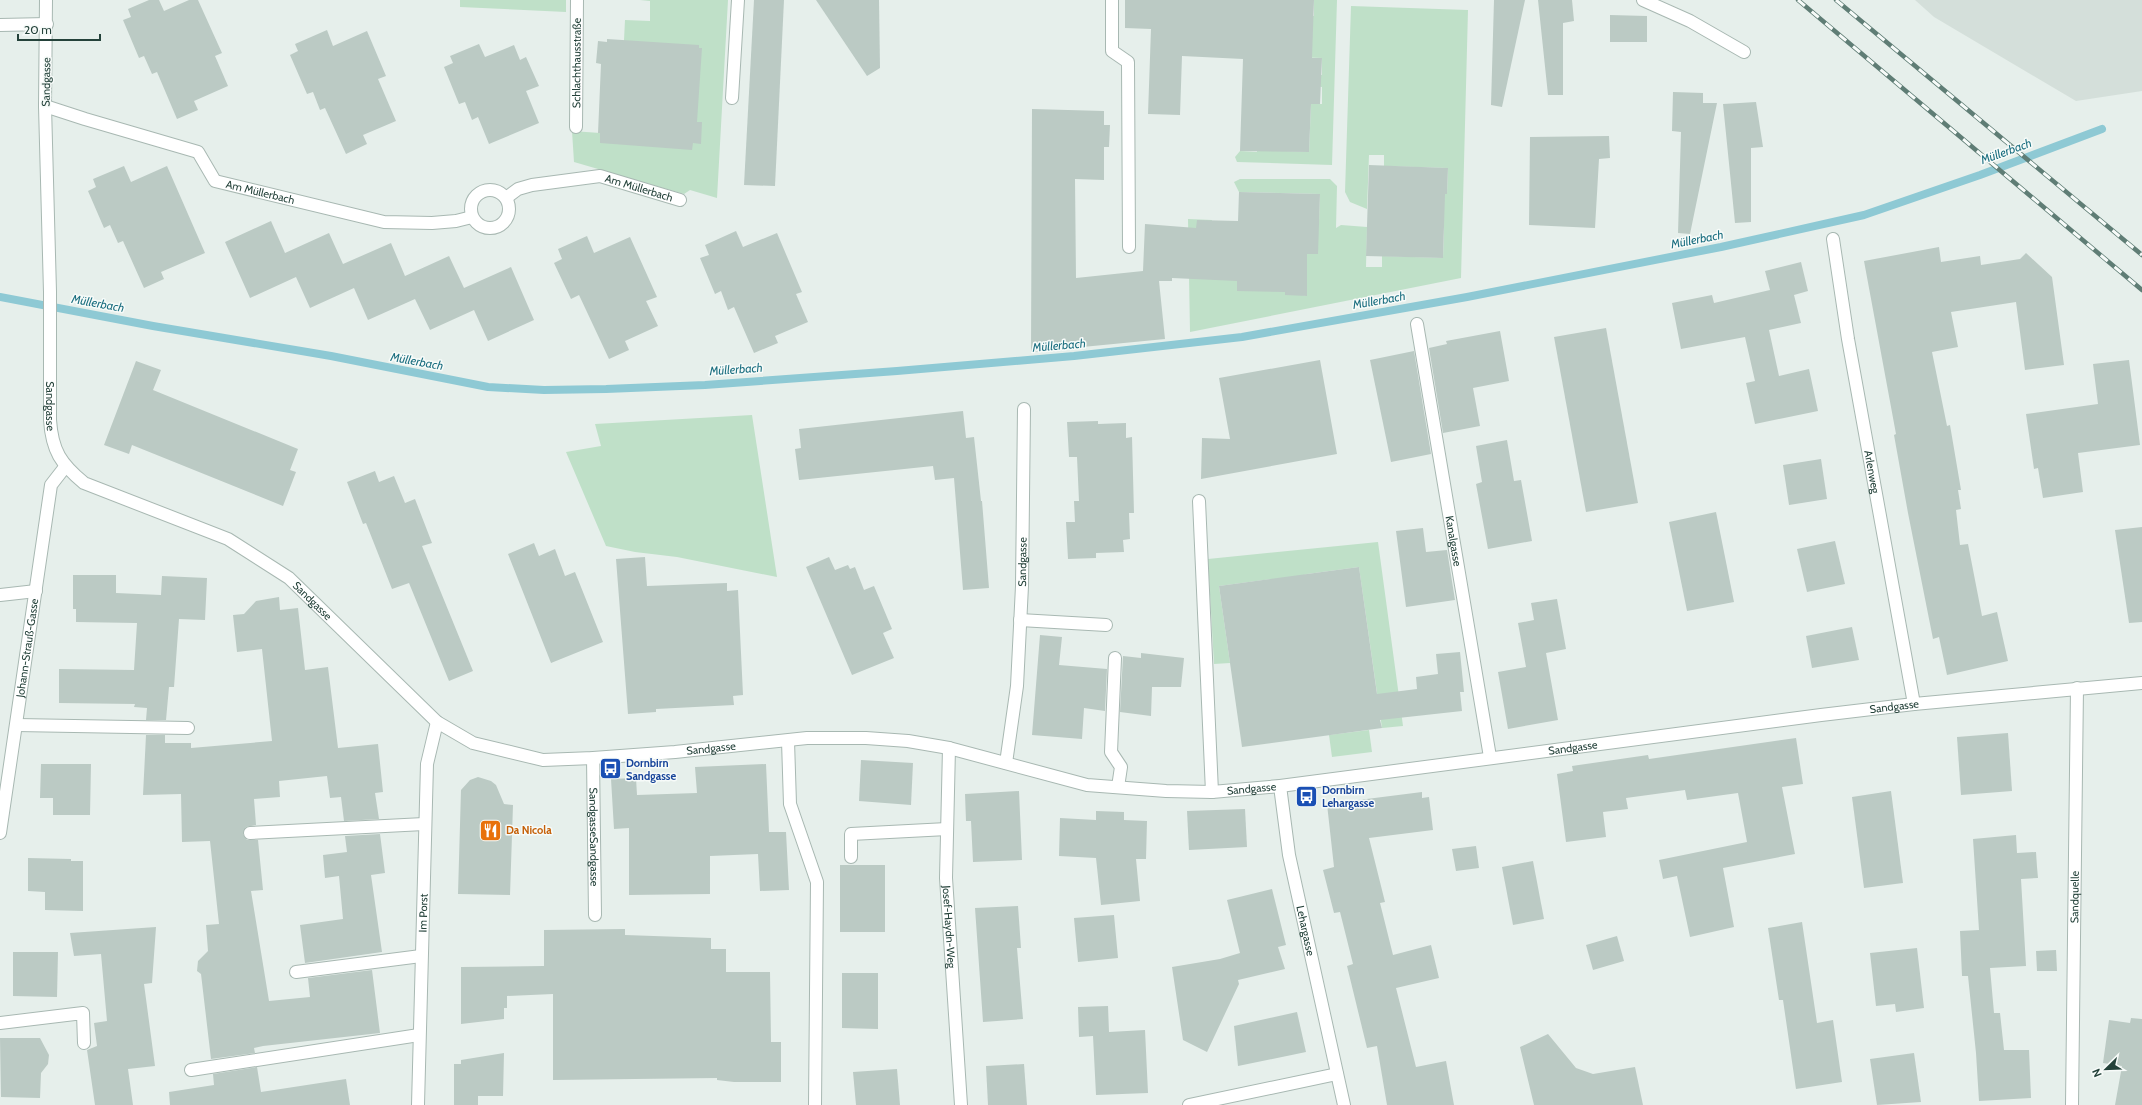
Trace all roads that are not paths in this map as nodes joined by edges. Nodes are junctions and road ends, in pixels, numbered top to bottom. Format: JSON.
{"nodes":[{"id":1,"x":46,"y":0,"type":"edge"},
{"id":2,"x":577,"y":0,"type":"edge"},
{"id":3,"x":738,"y":0,"type":"edge"},
{"id":4,"x":1112,"y":0,"type":"edge"},
{"id":5,"x":1643,"y":0,"type":"edge"},
{"id":6,"x":47,"y":24,"type":"junction"},
{"id":7,"x":0,"y":25,"type":"edge"},
{"id":8,"x":1744,"y":52,"type":"dead end"},
{"id":9,"x":732,"y":98,"type":"dead end"},
{"id":10,"x":46,"y":106,"type":"junction"},
{"id":11,"x":576,"y":126,"type":"dead end"},
{"id":12,"x":506,"y":198,"type":"junction"},
{"id":13,"x":680,"y":200,"type":"dead end"},
{"id":14,"x":472,"y":217,"type":"junction"},
{"id":15,"x":1833,"y":239,"type":"dead end"},
{"id":16,"x":1129,"y":247,"type":"dead end"},
{"id":17,"x":1417,"y":324,"type":"dead end"},
{"id":18,"x":1024,"y":409,"type":"dead end"},
{"id":19,"x":65,"y":467,"type":"junction"},
{"id":20,"x":1199,"y":501,"type":"dead end"},
{"id":21,"x":36,"y":591,"type":"junction"},
{"id":22,"x":0,"y":595,"type":"edge"},
{"id":23,"x":1020,"y":620,"type":"junction"},
{"id":24,"x":1106,"y":625,"type":"dead end"},
{"id":25,"x":1115,"y":658,"type":"dead end"},
{"id":26,"x":2142,"y":683,"type":"edge"},
{"id":27,"x":2077,"y":688,"type":"junction"},
{"id":28,"x":1914,"y":704,"type":"junction"},
{"id":29,"x":437,"y":722,"type":"junction"},
{"id":30,"x":17,"y":726,"type":"junction"},
{"id":31,"x":188,"y":728,"type":"dead end"},
{"id":32,"x":788,"y":741,"type":"junction"},
{"id":33,"x":949,"y":748,"type":"junction"},
{"id":34,"x":1490,"y":757,"type":"junction"},
{"id":35,"x":593,"y":758,"type":"junction"},
{"id":36,"x":1006,"y":763,"type":"junction"},
{"id":37,"x":5,"y":772,"type":"edge"},
{"id":38,"x":1280,"y":786,"type":"junction"},
{"id":39,"x":1118,"y":787,"type":"junction"},
{"id":40,"x":1212,"y":792,"type":"junction"},
{"id":41,"x":424,"y":824,"type":"junction"},
{"id":42,"x":947,"y":829,"type":"junction"},
{"id":43,"x":0,"y":833,"type":"edge"},
{"id":44,"x":250,"y":833,"type":"dead end"},
{"id":45,"x":850,"y":857,"type":"dead end"},
{"id":46,"x":595,"y":915,"type":"dead end"},
{"id":47,"x":421,"y":956,"type":"junction"},
{"id":48,"x":296,"y":972,"type":"dead end"},
{"id":49,"x":0,"y":1024,"type":"edge"},
{"id":50,"x":419,"y":1035,"type":"junction"},
{"id":51,"x":84,"y":1043,"type":"dead end"},
{"id":52,"x":191,"y":1070,"type":"dead end"},
{"id":53,"x":1337,"y":1074,"type":"junction"},
{"id":54,"x":418,"y":1105,"type":"edge"},
{"id":55,"x":815,"y":1105,"type":"edge"},
{"id":56,"x":961,"y":1105,"type":"edge"},
{"id":57,"x":1189,"y":1105,"type":"edge"},
{"id":58,"x":1344,"y":1105,"type":"edge"},
{"id":59,"x":2072,"y":1105,"type":"edge"}],
"edges":[{"from":1,"to":6,"type":"street","name":"Sandgasse"},
{"from":2,"to":11,"type":"street","name":"Schlachthausstraße"},
{"from":3,"to":9,"type":"street"},
{"from":4,"to":16,"type":"street"},
{"from":5,"to":8,"type":"street"},
{"from":6,"to":7,"type":"street"},
{"from":6,"to":10,"type":"street","name":"Sandgasse"},
{"from":10,"to":14,"type":"street","name":"Am Müllerbach"},
{"from":10,"to":19,"type":"street","name":"Sandgasse"},
{"from":12,"to":13,"type":"street","name":"Am Müllerbach"},
{"from":12,"to":14,"type":"street"},
{"from":12,"to":14,"type":"street"},
{"from":15,"to":28,"type":"street","name":"Arlenweg"},
{"from":17,"to":34,"type":"street","name":"Kanalgasse"},
{"from":18,"to":23,"type":"street","name":"Sandgasse"},
{"from":19,"to":21,"type":"street","name":"Johann-Strauß-Gasse"},
{"from":19,"to":29,"type":"street","name":"Sandgasse"},
{"from":20,"to":40,"type":"street"},
{"from":21,"to":22,"type":"street"},
{"from":21,"to":30,"type":"street","name":"Johann-Strauß-Gasse"},
{"from":23,"to":24,"type":"street"},
{"from":23,"to":36,"type":"street","name":"Sandgasse"},
{"from":25,"to":39,"type":"street"},
{"from":26,"to":27,"type":"street","name":"Sandgasse"},
{"from":27,"to":28,"type":"street","name":"Sandgasse"},
{"from":27,"to":59,"type":"street","name":"Sandquelle"},
{"from":28,"to":34,"type":"street","name":"Sandgasse"},
{"from":29,"to":35,"type":"street","name":"Sandgasse"},
{"from":29,"to":41,"type":"street","name":"Im Porst"},
{"from":30,"to":31,"type":"street"},
{"from":30,"to":37,"type":"street","name":"Johann-Strauß-Gasse"},
{"from":32,"to":33,"type":"street","name":"Sandgasse"},
{"from":32,"to":35,"type":"street","name":"Sandgasse"},
{"from":32,"to":55,"type":"street"},
{"from":33,"to":36,"type":"street","name":"Sandgasse"},
{"from":33,"to":42,"type":"street","name":"Josef-Haydn-Weg"},
{"from":34,"to":38,"type":"street","name":"Sandgasse"},
{"from":35,"to":46,"type":"street","name":"SandgasseSandgasse"},
{"from":36,"to":39,"type":"street","name":"Sandgasse"},
{"from":37,"to":43,"type":"street","name":"Johann-Strauß-Gasse"},
{"from":38,"to":40,"type":"street","name":"Sandgasse"},
{"from":38,"to":53,"type":"street","name":"Lehargasse"},
{"from":39,"to":40,"type":"street","name":"Sandgasse"},
{"from":41,"to":44,"type":"street"},
{"from":41,"to":47,"type":"street","name":"Im Porst"},
{"from":42,"to":45,"type":"street"},
{"from":42,"to":56,"type":"street","name":"Josef-Haydn-Weg"},
{"from":47,"to":48,"type":"street"},
{"from":47,"to":50,"type":"street","name":"Im Porst"},
{"from":49,"to":51,"type":"street"},
{"from":50,"to":52,"type":"street"},
{"from":50,"to":54,"type":"street","name":"Im Porst"},
{"from":53,"to":57,"type":"street"},
{"from":53,"to":58,"type":"street","name":"Lehargasse"}]}
